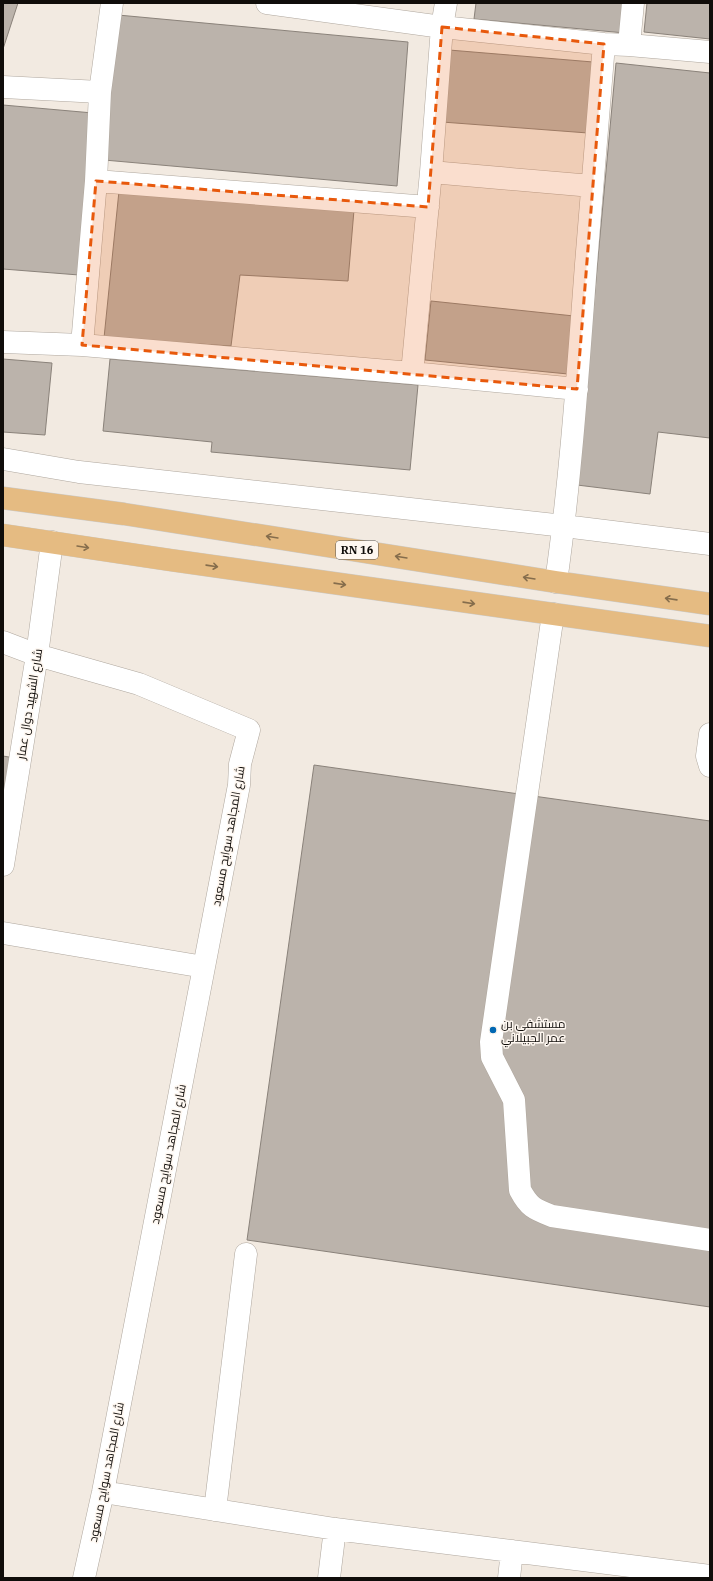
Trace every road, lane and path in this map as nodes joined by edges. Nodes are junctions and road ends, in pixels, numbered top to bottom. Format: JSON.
{"nodes":[{"id":1,"x":112,"y":3,"type":"edge"},
{"id":2,"x":267,"y":3,"type":"edge"},
{"id":3,"x":446,"y":3,"type":"edge"},
{"id":4,"x":633,"y":3,"type":"edge"},
{"id":5,"x":442,"y":28,"type":"junction"},
{"id":6,"x":604,"y":44,"type":"junction"},
{"id":7,"x":629,"y":45,"type":"junction"},
{"id":8,"x":710,"y":52,"type":"edge"},
{"id":9,"x":3,"y":87,"type":"edge"},
{"id":10,"x":100,"y":92,"type":"junction"},
{"id":11,"x":431,"y":172,"type":"junction"},
{"id":12,"x":96,"y":181,"type":"junction"},
{"id":13,"x":592,"y":186,"type":"junction"},
{"id":14,"x":428,"y":207,"type":"junction"},
{"id":15,"x":3,"y":342,"type":"edge"},
{"id":16,"x":82,"y":346,"type":"junction"},
{"id":17,"x":412,"y":373,"type":"junction"},
{"id":18,"x":577,"y":389,"type":"junction"},
{"id":19,"x":3,"y":459,"type":"edge"},
{"id":20,"x":3,"y":498,"type":"edge"},
{"id":21,"x":564,"y":526,"type":"junction"},
{"id":22,"x":3,"y":535,"type":"edge"},
{"id":23,"x":52,"y":542,"type":"junction"},
{"id":24,"x":710,"y":544,"type":"edge"},
{"id":25,"x":556,"y":582,"type":"junction"},
{"id":26,"x":710,"y":604,"type":"edge"},
{"id":27,"x":553,"y":614,"type":"junction"},
{"id":28,"x":710,"y":636,"type":"edge"},
{"id":29,"x":3,"y":642,"type":"edge"},
{"id":30,"x":37,"y":655,"type":"junction"},
{"id":31,"x":710,"y":734,"type":"edge"},
{"id":32,"x":710,"y":766,"type":"edge"},
{"id":33,"x":3,"y":865,"type":"edge"},
{"id":34,"x":3,"y":933,"type":"edge"},
{"id":35,"x":204,"y":967,"type":"junction"},
{"id":36,"x":710,"y":1240,"type":"edge"},
{"id":37,"x":246,"y":1254,"type":"dead end"},
{"id":38,"x":102,"y":1492,"type":"junction"},
{"id":39,"x":215,"y":1510,"type":"junction"},
{"id":40,"x":335,"y":1529,"type":"junction"},
{"id":41,"x":512,"y":1551,"type":"junction"},
{"id":42,"x":710,"y":1576,"type":"edge"},
{"id":43,"x":84,"y":1578,"type":"edge"},
{"id":44,"x":329,"y":1578,"type":"edge"},
{"id":45,"x":509,"y":1578,"type":"edge"}],
"edges":[{"from":1,"to":10,"type":"street"},
{"from":2,"to":5,"type":"street"},
{"from":3,"to":5,"type":"street"},
{"from":4,"to":7,"type":"street"},
{"from":5,"to":6,"type":"street"},
{"from":5,"to":11,"type":"street"},
{"from":6,"to":7,"type":"street"},
{"from":6,"to":13,"type":"street"},
{"from":7,"to":8,"type":"street"},
{"from":9,"to":10,"type":"street"},
{"from":10,"to":12,"type":"street"},
{"from":11,"to":13,"type":"street"},
{"from":11,"to":14,"type":"street"},
{"from":12,"to":14,"type":"street"},
{"from":12,"to":16,"type":"street"},
{"from":13,"to":18,"type":"street"},
{"from":14,"to":17,"type":"street"},
{"from":15,"to":16,"type":"street"},
{"from":16,"to":17,"type":"street"},
{"from":17,"to":18,"type":"street"},
{"from":18,"to":21,"type":"street"},
{"from":19,"to":21,"type":"street"},
{"from":25,"to":20,"type":"main road","number":"RN 16","one_way":true},
{"from":21,"to":24,"type":"street"},
{"from":21,"to":25,"type":"street"},
{"from":22,"to":23,"type":"main road"},
{"from":23,"to":27,"type":"main road","one_way":true},
{"from":23,"to":30,"type":"street","name":"شارع الشهيد دوال عمار"},
{"from":26,"to":25,"type":"main road","number":"RN 16","one_way":true},
{"from":27,"to":28,"type":"main road"},
{"from":27,"to":36,"type":"street"},
{"from":29,"to":30,"type":"street"},
{"from":30,"to":33,"type":"street","name":"شارع الشهيد دوال عمار"},
{"from":30,"to":35,"type":"street","name":"شارع المجاهد سوايح مسعود"},
{"from":31,"to":32,"type":"street"},
{"from":34,"to":35,"type":"street"},
{"from":35,"to":38,"type":"street","name":"شارع المجاهد سوايح مسعود"},
{"from":37,"to":39,"type":"street"},
{"from":38,"to":39,"type":"street"},
{"from":38,"to":43,"type":"street","name":"شارع المجاهد سوايح مسعود"},
{"from":39,"to":40,"type":"street"},
{"from":40,"to":41,"type":"street"},
{"from":40,"to":44,"type":"street"},
{"from":41,"to":42,"type":"street"},
{"from":41,"to":45,"type":"street"}]}
